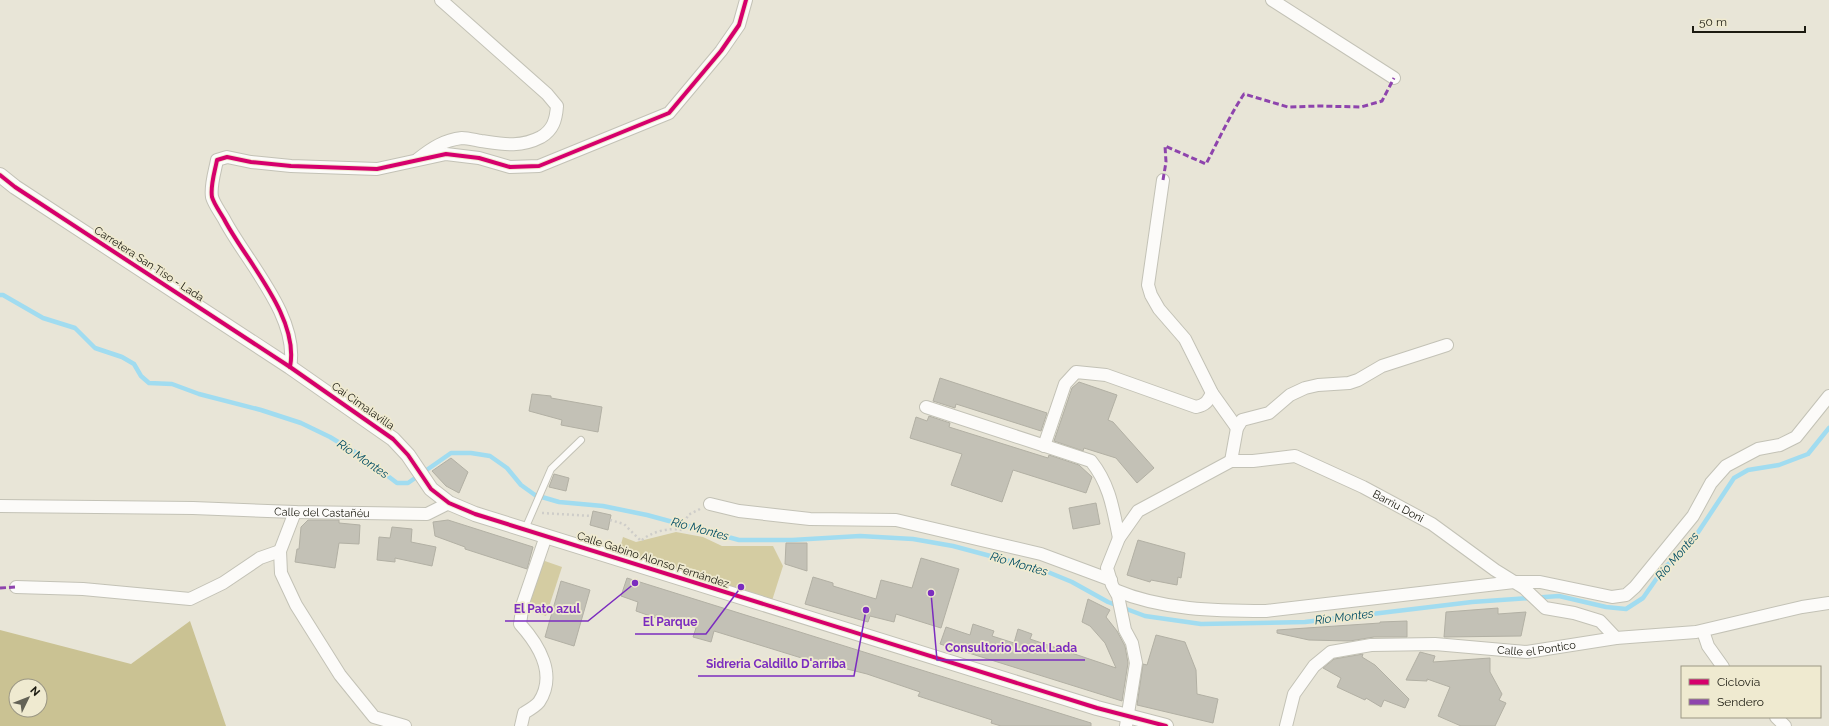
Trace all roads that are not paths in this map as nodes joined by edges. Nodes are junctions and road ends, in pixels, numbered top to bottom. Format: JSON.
{"nodes":[{"id":1,"x":441,"y":0,"type":"edge"},
{"id":2,"x":746,"y":0,"type":"edge"},
{"id":3,"x":1272,"y":0,"type":"edge"},
{"id":4,"x":1394,"y":78,"type":"dead end"},
{"id":5,"x":415,"y":162,"type":"junction"},
{"id":6,"x":0,"y":176,"type":"edge"},
{"id":7,"x":1163,"y":180,"type":"dead end"},
{"id":8,"x":1447,"y":345,"type":"dead end"},
{"id":9,"x":290,"y":367,"type":"junction"},
{"id":10,"x":1212,"y":393,"type":"junction"},
{"id":11,"x":1829,"y":396,"type":"edge"},
{"id":12,"x":926,"y":407,"type":"dead end"},
{"id":13,"x":1237,"y":428,"type":"junction"},
{"id":14,"x":581,"y":440,"type":"dead end"},
{"id":15,"x":1044,"y":446,"type":"junction"},
{"id":16,"x":1231,"y":461,"type":"junction"},
{"id":17,"x":431,"y":489,"type":"joint"},
{"id":18,"x":449,"y":503,"type":"junction"},
{"id":19,"x":710,"y":504,"type":"dead end"},
{"id":20,"x":0,"y":506,"type":"edge"},
{"id":21,"x":295,"y":512,"type":"junction"},
{"id":22,"x":525,"y":529,"type":"junction"},
{"id":23,"x":546,"y":536,"type":"junction"},
{"id":24,"x":1119,"y":538,"type":"junction"},
{"id":25,"x":280,"y":551,"type":"junction"},
{"id":26,"x":1519,"y":585,"type":"junction"},
{"id":27,"x":16,"y":587,"type":"dead end"},
{"id":28,"x":1115,"y":589,"type":"junction"},
{"id":29,"x":1829,"y":603,"type":"edge"},
{"id":30,"x":1703,"y":631,"type":"junction"},
{"id":31,"x":1616,"y":638,"type":"junction"},
{"id":32,"x":1722,"y":666,"type":"edge"},
{"id":33,"x":1777,"y":718,"type":"edge"},
{"id":34,"x":1127,"y":721,"type":"edge"},
{"id":35,"x":405,"y":726,"type":"edge"},
{"id":36,"x":521,"y":726,"type":"edge"},
{"id":37,"x":1166,"y":726,"type":"edge"},
{"id":38,"x":1286,"y":726,"type":"edge"},
{"id":39,"x":1785,"y":726,"type":"edge"}],
"edges":[{"from":1,"to":5,"type":"street"},
{"from":2,"to":5,"type":"street"},
{"from":3,"to":4,"type":"street"},
{"from":5,"to":9,"type":"street"},
{"from":6,"to":9,"type":"street","name":"Carretera San Tiso - Lada"},
{"from":7,"to":10,"type":"street"},
{"from":8,"to":13,"type":"street"},
{"from":9,"to":17,"type":"street","name":"Cai Cimalavilla"},
{"from":10,"to":13,"type":"street"},
{"from":10,"to":15,"type":"street"},
{"from":11,"to":26,"type":"street"},
{"from":12,"to":15,"type":"street"},
{"from":13,"to":16,"type":"street"},
{"from":14,"to":22,"type":"lane"},
{"from":15,"to":24,"type":"street"},
{"from":16,"to":24,"type":"street","name":"Barriu Doni"},
{"from":16,"to":26,"type":"street","name":"Barriu Doni"},
{"from":17,"to":18,"type":"street","name":"Calle Gabino Alonso Fernández"},
{"from":18,"to":21,"type":"street","name":"Calle del Castañéu"},
{"from":18,"to":22,"type":"street","name":"Calle Gabino Alonso Fernández"},
{"from":19,"to":28,"type":"street"},
{"from":20,"to":21,"type":"street","name":"Calle del Castañéu"},
{"from":21,"to":25,"type":"street"},
{"from":22,"to":23,"type":"street","name":"Calle Gabino Alonso Fernández"},
{"from":23,"to":34,"type":"street","name":"Calle Gabino Alonso Fernández"},
{"from":23,"to":36,"type":"street"},
{"from":24,"to":28,"type":"street","name":"Barriu Doni"},
{"from":25,"to":27,"type":"street"},
{"from":25,"to":35,"type":"street"},
{"from":26,"to":28,"type":"street"},
{"from":26,"to":31,"type":"street","name":"Barriu Doni"},
{"from":28,"to":34,"type":"street","name":"Barriu Doni"},
{"from":29,"to":30,"type":"street","name":"Calle el Pontico"},
{"from":30,"to":31,"type":"street","name":"Calle el Pontico"},
{"from":30,"to":32,"type":"street"},
{"from":31,"to":38,"type":"street","name":"Calle el Pontico"},
{"from":33,"to":39,"type":"street"},
{"from":34,"to":37,"type":"street","name":"Calle Gabino Alonso Fernández"}]}
